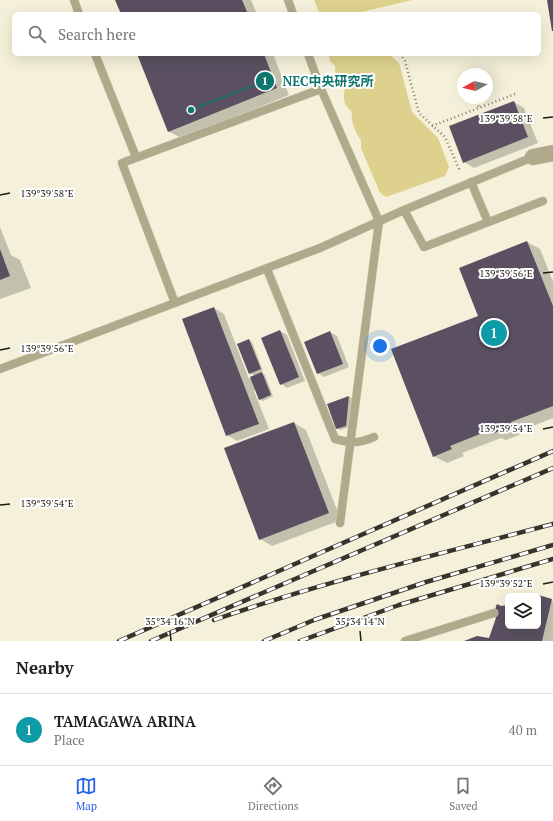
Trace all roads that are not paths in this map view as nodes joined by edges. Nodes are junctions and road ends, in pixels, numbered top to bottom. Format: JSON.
{"nodes":[{"id":1,"x":74,"y":0,"type":"edge"},
{"id":2,"x":288,"y":0,"type":"edge"},
{"id":3,"x":78,"y":12,"type":"edge"},
{"id":4,"x":292,"y":12,"type":"edge"},
{"id":5,"x":96,"y":56,"type":"edge"},
{"id":6,"x":309,"y":56,"type":"edge"},
{"id":7,"x":321,"y":89,"type":"junction"},
{"id":8,"x":553,"y":153,"type":"edge"},
{"id":9,"x":136,"y":157,"type":"junction"},
{"id":10,"x":533,"y":157,"type":"joint"},
{"id":11,"x":468,"y":183,"type":"junction"},
{"id":12,"x":543,"y":201,"type":"dead end"},
{"id":13,"x":404,"y":210,"type":"junction"},
{"id":14,"x":379,"y":221,"type":"junction"},
{"id":15,"x":488,"y":222,"type":"junction"},
{"id":16,"x":267,"y":269,"type":"junction"},
{"id":17,"x":175,"y":303,"type":"junction"},
{"id":18,"x":0,"y":369,"type":"edge"},
{"id":19,"x":374,"y":437,"type":"dead end"},
{"id":20,"x":351,"y":443,"type":"junction"},
{"id":21,"x":340,"y":523,"type":"dead end"},
{"id":22,"x":494,"y":613,"type":"dead end"},
{"id":23,"x":405,"y":641,"type":"edge"}],
"edges":[{"from":1,"to":3,"type":"lane"},
{"from":2,"to":4,"type":"lane"},
{"from":5,"to":9,"type":"lane"},
{"from":6,"to":7,"type":"lane"},
{"from":7,"to":9,"type":"lane"},
{"from":7,"to":14,"type":"lane"},
{"from":8,"to":10,"type":"street"},
{"from":9,"to":17,"type":"lane"},
{"from":10,"to":11,"type":"lane"},
{"from":11,"to":13,"type":"lane"},
{"from":11,"to":15,"type":"lane"},
{"from":12,"to":15,"type":"lane"},
{"from":13,"to":14,"type":"lane"},
{"from":13,"to":15,"type":"lane"},
{"from":14,"to":16,"type":"lane"},
{"from":14,"to":20,"type":"lane"},
{"from":16,"to":17,"type":"lane"},
{"from":16,"to":20,"type":"lane"},
{"from":17,"to":18,"type":"lane"},
{"from":19,"to":20,"type":"lane"},
{"from":20,"to":21,"type":"lane"},
{"from":22,"to":23,"type":"lane"}]}
